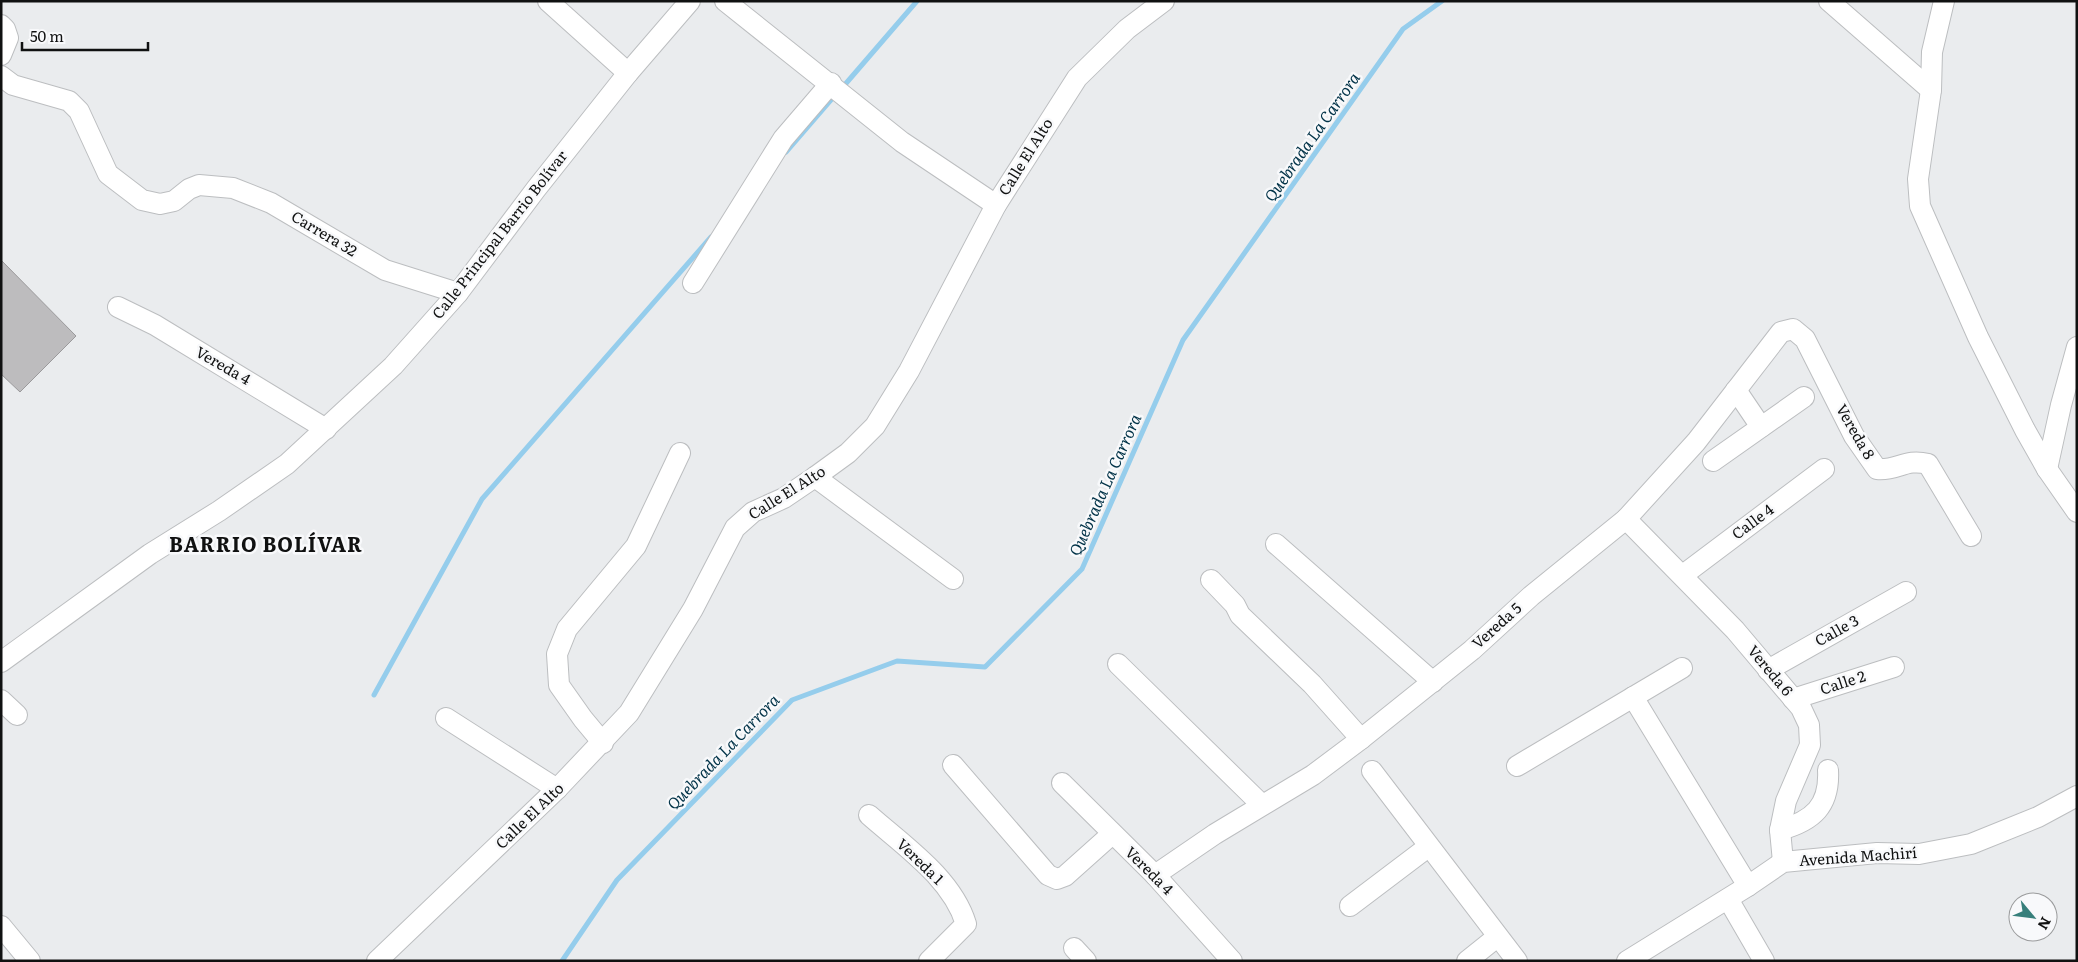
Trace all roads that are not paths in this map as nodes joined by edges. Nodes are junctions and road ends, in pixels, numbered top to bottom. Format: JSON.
{"nodes":[{"id":1,"x":548,"y":1,"type":"edge"},
{"id":2,"x":690,"y":1,"type":"edge"},
{"id":3,"x":725,"y":1,"type":"edge"},
{"id":4,"x":1164,"y":1,"type":"edge"},
{"id":5,"x":1829,"y":1,"type":"edge"},
{"id":6,"x":1944,"y":1,"type":"edge"},
{"id":7,"x":1,"y":25,"type":"edge"},
{"id":8,"x":1,"y":55,"type":"edge"},
{"id":9,"x":628,"y":73,"type":"junction"},
{"id":10,"x":1,"y":76,"type":"edge"},
{"id":11,"x":830,"y":83,"type":"junction"},
{"id":12,"x":1931,"y":90,"type":"junction"},
{"id":13,"x":996,"y":205,"type":"junction"},
{"id":14,"x":694,"y":283,"type":"dead end"},
{"id":15,"x":458,"y":293,"type":"junction"},
{"id":16,"x":118,"y":307,"type":"dead end"},
{"id":17,"x":1793,"y":329,"type":"joint"},
{"id":18,"x":2077,"y":347,"type":"edge"},
{"id":19,"x":1736,"y":390,"type":"junction"},
{"id":20,"x":1804,"y":397,"type":"dead end"},
{"id":21,"x":1761,"y":427,"type":"junction"},
{"id":22,"x":326,"y":429,"type":"junction"},
{"id":23,"x":680,"y":453,"type":"dead end"},
{"id":24,"x":1713,"y":461,"type":"dead end"},
{"id":25,"x":1824,"y":469,"type":"dead end"},
{"id":26,"x":2047,"y":469,"type":"junction"},
{"id":27,"x":816,"y":477,"type":"junction"},
{"id":28,"x":2077,"y":512,"type":"edge"},
{"id":29,"x":1626,"y":519,"type":"junction"},
{"id":30,"x":1971,"y":536,"type":"dead end"},
{"id":31,"x":1276,"y":544,"type":"dead end"},
{"id":32,"x":1683,"y":575,"type":"junction"},
{"id":33,"x":954,"y":579,"type":"dead end"},
{"id":34,"x":1211,"y":580,"type":"dead end"},
{"id":35,"x":1906,"y":592,"type":"dead end"},
{"id":36,"x":1,"y":662,"type":"edge"},
{"id":37,"x":1118,"y":664,"type":"dead end"},
{"id":38,"x":1894,"y":667,"type":"dead end"},
{"id":39,"x":1682,"y":668,"type":"dead end"},
{"id":40,"x":1768,"y":670,"type":"junction"},
{"id":41,"x":1433,"y":682,"type":"junction"},
{"id":42,"x":1633,"y":697,"type":"junction"},
{"id":43,"x":1793,"y":699,"type":"junction"},
{"id":44,"x":1,"y":700,"type":"edge"},
{"id":45,"x":17,"y":715,"type":"dead end"},
{"id":46,"x":446,"y":718,"type":"dead end"},
{"id":47,"x":1361,"y":739,"type":"junction"},
{"id":48,"x":603,"y":743,"type":"junction"},
{"id":49,"x":953,"y":765,"type":"dead end"},
{"id":50,"x":1517,"y":766,"type":"dead end"},
{"id":51,"x":1828,"y":770,"type":"dead end"},
{"id":52,"x":1372,"y":771,"type":"dead end"},
{"id":53,"x":1062,"y":783,"type":"dead end"},
{"id":54,"x":557,"y":790,"type":"junction"},
{"id":55,"x":2077,"y":796,"type":"edge"},
{"id":56,"x":1262,"y":805,"type":"junction"},
{"id":57,"x":869,"y":815,"type":"dead end"},
{"id":58,"x":1780,"y":830,"type":"junction"},
{"id":59,"x":1112,"y":834,"type":"junction"},
{"id":60,"x":1428,"y":847,"type":"junction"},
{"id":61,"x":1783,"y":862,"type":"junction"},
{"id":62,"x":1156,"y":875,"type":"junction"},
{"id":63,"x":1748,"y":886,"type":"junction"},
{"id":64,"x":1728,"y":899,"type":"junction"},
{"id":65,"x":1350,"y":906,"type":"dead end"},
{"id":66,"x":3,"y":932,"type":"edge"},
{"id":67,"x":1497,"y":937,"type":"junction"},
{"id":68,"x":30,"y":961,"type":"edge"},
{"id":69,"x":377,"y":961,"type":"edge"},
{"id":70,"x":929,"y":961,"type":"edge"},
{"id":71,"x":1232,"y":961,"type":"edge"},
{"id":72,"x":1466,"y":961,"type":"edge"},
{"id":73,"x":1517,"y":961,"type":"edge"},
{"id":74,"x":1627,"y":961,"type":"edge"},
{"id":75,"x":1764,"y":961,"type":"edge"}],
"edges":[{"from":1,"to":9,"type":"street"},
{"from":2,"to":9,"type":"street","name":"Calle Principal Barrio Bolívar"},
{"from":3,"to":11,"type":"street"},
{"from":4,"to":13,"type":"street","name":"Calle El Alto"},
{"from":5,"to":12,"type":"street"},
{"from":6,"to":12,"type":"street"},
{"from":7,"to":8,"type":"street"},
{"from":9,"to":15,"type":"street","name":"Calle Principal Barrio Bolívar"},
{"from":10,"to":15,"type":"street","name":"Carrera 32"},
{"from":11,"to":13,"type":"street"},
{"from":11,"to":14,"type":"street"},
{"from":12,"to":26,"type":"street"},
{"from":13,"to":27,"type":"street","name":"Calle El Alto"},
{"from":15,"to":22,"type":"street","name":"Calle Principal Barrio Bolívar"},
{"from":16,"to":22,"type":"street","name":"Vereda 4"},
{"from":17,"to":19,"type":"street","name":"Vereda 5"},
{"from":17,"to":30,"type":"street","name":"Vereda 8"},
{"from":18,"to":26,"type":"street"},
{"from":19,"to":21,"type":"street"},
{"from":19,"to":29,"type":"street","name":"Vereda 5"},
{"from":20,"to":21,"type":"street"},
{"from":21,"to":24,"type":"street"},
{"from":22,"to":36,"type":"street","name":"Calle Principal Barrio Bolívar"},
{"from":23,"to":48,"type":"street"},
{"from":25,"to":32,"type":"street","name":"Calle 4"},
{"from":26,"to":28,"type":"street"},
{"from":27,"to":33,"type":"street"},
{"from":27,"to":48,"type":"street","name":"Calle El Alto"},
{"from":29,"to":32,"type":"street","name":"Vereda 6"},
{"from":29,"to":41,"type":"street","name":"Vereda 5"},
{"from":31,"to":41,"type":"street"},
{"from":32,"to":40,"type":"street","name":"Vereda 6"},
{"from":34,"to":47,"type":"street"},
{"from":35,"to":40,"type":"street","name":"Calle 3"},
{"from":37,"to":56,"type":"street"},
{"from":38,"to":43,"type":"street","name":"Calle 2"},
{"from":39,"to":42,"type":"street"},
{"from":40,"to":43,"type":"street","name":"Vereda 6"},
{"from":41,"to":47,"type":"street","name":"Vereda 5"},
{"from":42,"to":50,"type":"street"},
{"from":42,"to":63,"type":"street"},
{"from":43,"to":58,"type":"street","name":"Vereda 6"},
{"from":44,"to":45,"type":"street"},
{"from":46,"to":54,"type":"street"},
{"from":47,"to":56,"type":"street","name":"Vereda 5"},
{"from":48,"to":54,"type":"street","name":"Calle El Alto"},
{"from":49,"to":59,"type":"street"},
{"from":51,"to":58,"type":"street"},
{"from":52,"to":60,"type":"street"},
{"from":53,"to":59,"type":"street","name":"Vereda 4"},
{"from":54,"to":69,"type":"street","name":"Calle El Alto"},
{"from":55,"to":61,"type":"street","name":"Avenida Machirí"},
{"from":56,"to":62,"type":"street","name":"Vereda 5"},
{"from":57,"to":70,"type":"street","name":"Vereda 1"},
{"from":58,"to":61,"type":"street","name":"Vereda 6"},
{"from":59,"to":62,"type":"street","name":"Vereda 4"},
{"from":60,"to":65,"type":"street"},
{"from":60,"to":67,"type":"street"},
{"from":61,"to":63,"type":"street","name":"Avenida Machirí"},
{"from":62,"to":71,"type":"street","name":"Vereda 4"},
{"from":63,"to":64,"type":"street","name":"Avenida Machirí"},
{"from":64,"to":74,"type":"street","name":"Avenida Machirí"},
{"from":64,"to":75,"type":"street"},
{"from":66,"to":68,"type":"street"},
{"from":67,"to":72,"type":"street"},
{"from":67,"to":73,"type":"street"}]}
